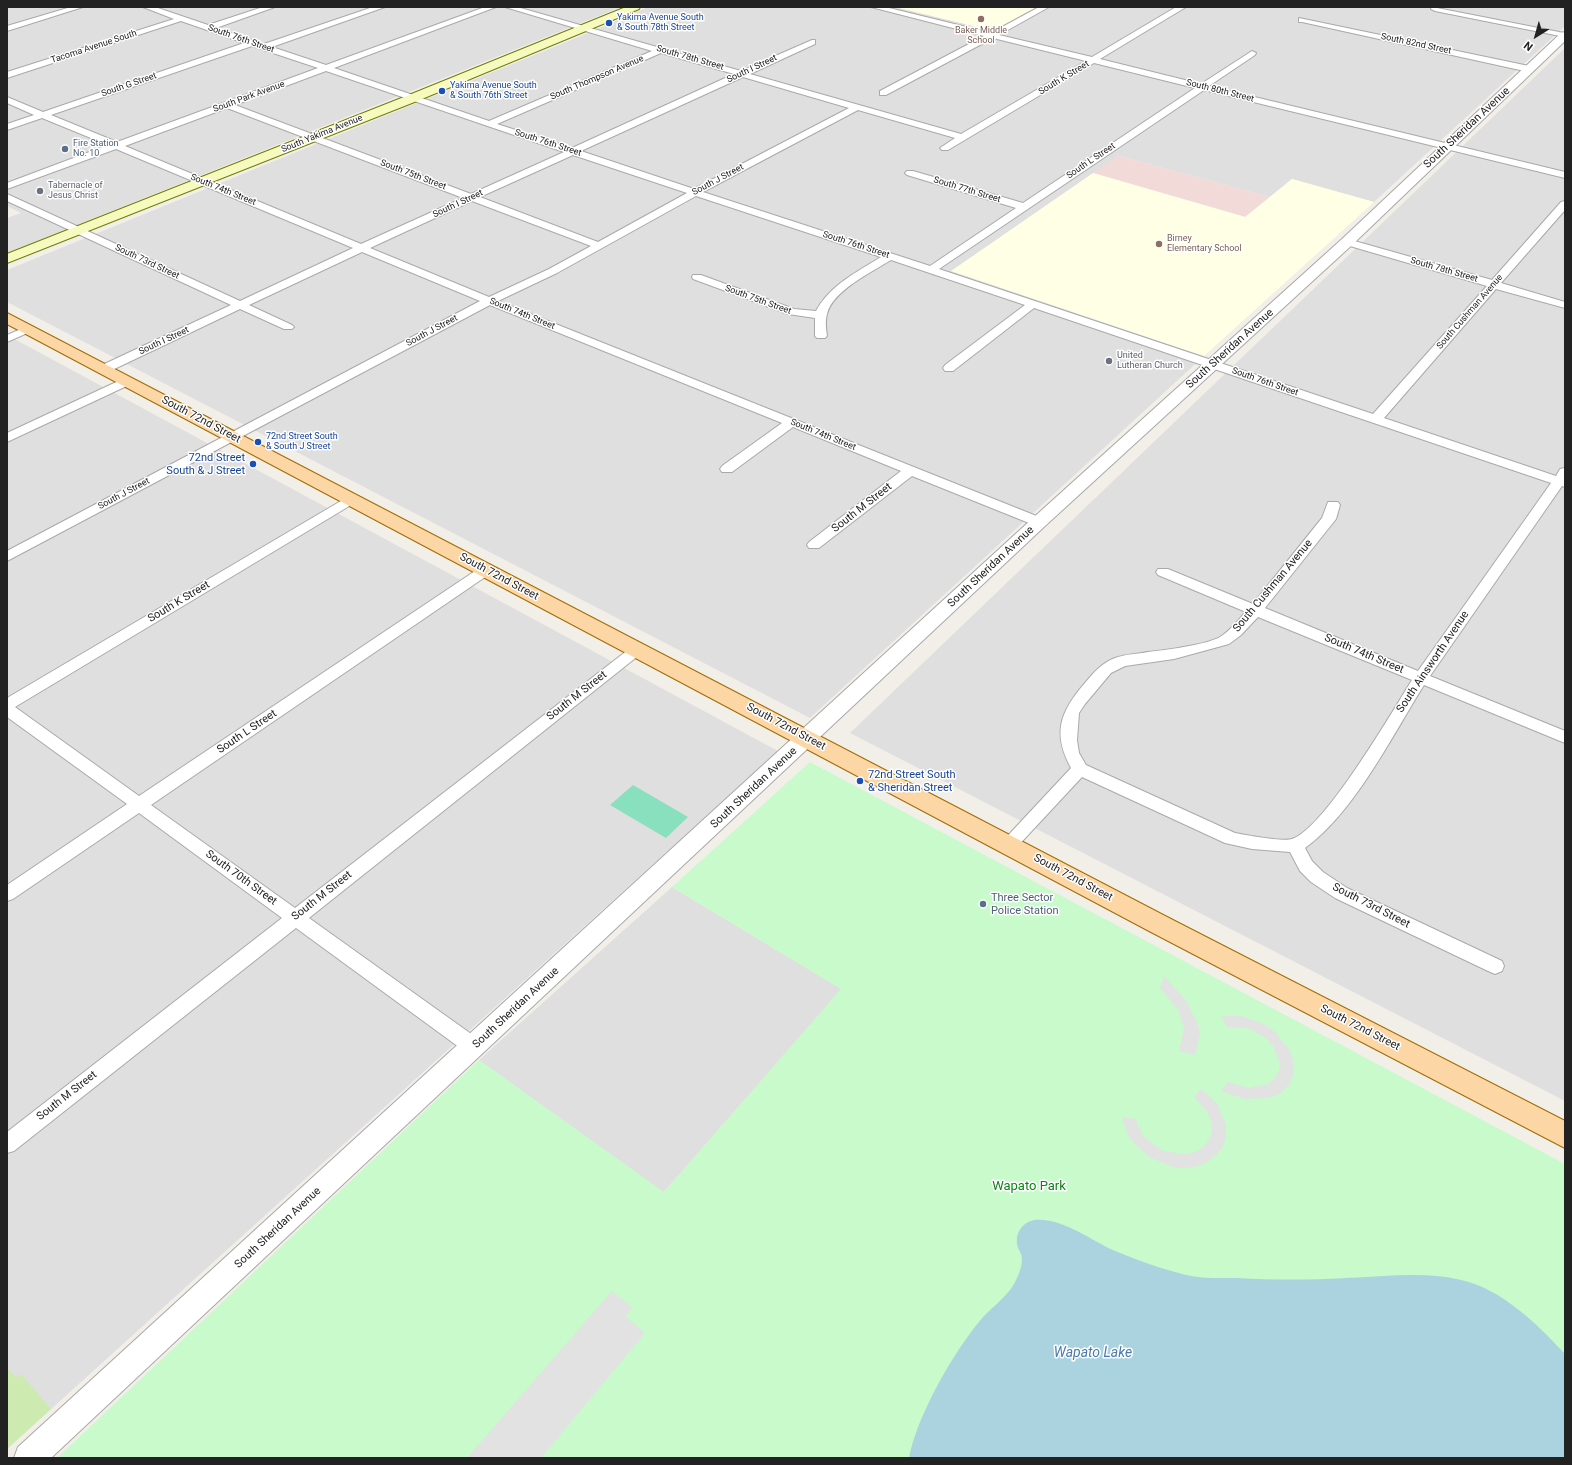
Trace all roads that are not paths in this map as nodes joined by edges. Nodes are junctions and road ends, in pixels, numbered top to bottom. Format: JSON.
{"nodes":[{"id":1,"x":79,"y":7,"type":"edge"},
{"id":2,"x":271,"y":7,"type":"edge"},
{"id":3,"x":381,"y":7,"type":"edge"},
{"id":4,"x":492,"y":7,"type":"edge"},
{"id":5,"x":508,"y":7,"type":"edge"},
{"id":6,"x":635,"y":7,"type":"edge"},
{"id":7,"x":875,"y":7,"type":"edge"},
{"id":8,"x":1045,"y":7,"type":"edge"},
{"id":9,"x":1182,"y":7,"type":"edge"},
{"id":10,"x":154,"y":8,"type":"edge"},
{"id":11,"x":1435,"y":9,"type":"dead end"},
{"id":12,"x":181,"y":19,"type":"junction"},
{"id":13,"x":1302,"y":20,"type":"dead end"},
{"id":14,"x":208,"y":28,"type":"junction"},
{"id":15,"x":7,"y":29,"type":"edge"},
{"id":16,"x":584,"y":29,"type":"junction"},
{"id":17,"x":1565,"y":35,"type":"edge"},
{"id":18,"x":991,"y":36,"type":"junction"},
{"id":19,"x":812,"y":42,"type":"dead end"},
{"id":20,"x":251,"y":43,"type":"junction"},
{"id":21,"x":264,"y":47,"type":"junction"},
{"id":22,"x":661,"y":50,"type":"junction"},
{"id":23,"x":1252,"y":53,"type":"dead end"},
{"id":24,"x":1094,"y":60,"type":"junction"},
{"id":25,"x":326,"y":68,"type":"junction"},
{"id":26,"x":1529,"y":69,"type":"junction"},
{"id":27,"x":744,"y":73,"type":"junction"},
{"id":28,"x":7,"y":75,"type":"edge"},
{"id":29,"x":1202,"y":86,"type":"junction"},
{"id":30,"x":883,"y":93,"type":"dead end"},
{"id":31,"x":413,"y":98,"type":"junction"},
{"id":32,"x":7,"y":100,"type":"edge"},
{"id":33,"x":227,"y":105,"type":"junction"},
{"id":34,"x":857,"y":106,"type":"junction"},
{"id":35,"x":42,"y":115,"type":"junction"},
{"id":36,"x":489,"y":124,"type":"junction"},
{"id":37,"x":7,"y":127,"type":"edge"},
{"id":38,"x":312,"y":138,"type":"junction"},
{"id":39,"x":964,"y":138,"type":"junction"},
{"id":40,"x":116,"y":146,"type":"junction"},
{"id":41,"x":1448,"y":146,"type":"junction"},
{"id":42,"x":945,"y":148,"type":"dead end"},
{"id":43,"x":572,"y":151,"type":"junction"},
{"id":44,"x":910,"y":173,"type":"dead end"},
{"id":45,"x":1565,"y":175,"type":"edge"},
{"id":46,"x":202,"y":182,"type":"junction"},
{"id":47,"x":7,"y":186,"type":"edge"},
{"id":48,"x":695,"y":192,"type":"junction"},
{"id":49,"x":7,"y":198,"type":"edge"},
{"id":50,"x":472,"y":198,"type":"junction"},
{"id":51,"x":1565,"y":204,"type":"edge"},
{"id":52,"x":1024,"y":207,"type":"junction"},
{"id":53,"x":78,"y":230,"type":"junction"},
{"id":54,"x":1347,"y":242,"type":"junction"},
{"id":55,"x":598,"y":245,"type":"junction"},
{"id":56,"x":362,"y":248,"type":"junction"},
{"id":57,"x":890,"y":256,"type":"junction"},
{"id":58,"x":7,"y":259,"type":"edge"},
{"id":59,"x":932,"y":270,"type":"junction"},
{"id":60,"x":697,"y":277,"type":"dead end"},
{"id":61,"x":1493,"y":285,"type":"junction"},
{"id":62,"x":489,"y":301,"type":"junction"},
{"id":63,"x":1033,"y":304,"type":"junction"},
{"id":64,"x":241,"y":305,"type":"junction"},
{"id":65,"x":1565,"y":305,"type":"edge"},
{"id":66,"x":821,"y":315,"type":"junction"},
{"id":67,"x":7,"y":318,"type":"edge"},
{"id":68,"x":288,"y":327,"type":"dead end"},
{"id":69,"x":28,"y":329,"type":"junction"},
{"id":70,"x":821,"y":336,"type":"dead end"},
{"id":71,"x":7,"y":338,"type":"edge"},
{"id":72,"x":1213,"y":364,"type":"junction"},
{"id":73,"x":948,"y":368,"type":"dead end"},
{"id":74,"x":104,"y":369,"type":"junction"},
{"id":75,"x":127,"y":381,"type":"junction"},
{"id":76,"x":1375,"y":420,"type":"junction"},
{"id":77,"x":792,"y":422,"type":"junction"},
{"id":78,"x":232,"y":436,"type":"junction"},
{"id":79,"x":7,"y":438,"type":"edge"},
{"id":80,"x":728,"y":469,"type":"dead end"},
{"id":81,"x":910,"y":471,"type":"junction"},
{"id":82,"x":1563,"y":479,"type":"edge"},
{"id":83,"x":351,"y":499,"type":"junction"},
{"id":84,"x":1333,"y":504,"type":"dead end"},
{"id":85,"x":1039,"y":522,"type":"junction"},
{"id":86,"x":814,"y":545,"type":"dead end"},
{"id":87,"x":7,"y":557,"type":"edge"},
{"id":88,"x":486,"y":570,"type":"junction"},
{"id":89,"x":1163,"y":572,"type":"dead end"},
{"id":90,"x":1256,"y":610,"type":"junction"},
{"id":91,"x":638,"y":649,"type":"junction"},
{"id":92,"x":1421,"y":678,"type":"junction"},
{"id":93,"x":7,"y":705,"type":"edge"},
{"id":94,"x":7,"y":709,"type":"edge"},
{"id":95,"x":1565,"y":737,"type":"edge"},
{"id":96,"x":807,"y":738,"type":"junction"},
{"id":97,"x":1080,"y":769,"type":"junction"},
{"id":98,"x":139,"y":805,"type":"junction"},
{"id":99,"x":1009,"y":844,"type":"junction"},
{"id":100,"x":1295,"y":846,"type":"junction"},
{"id":101,"x":7,"y":894,"type":"edge"},
{"id":102,"x":296,"y":917,"type":"junction"},
{"id":103,"x":1495,"y":966,"type":"dead end"},
{"id":104,"x":474,"y":1047,"type":"junction"},
{"id":105,"x":1565,"y":1135,"type":"edge"},
{"id":106,"x":7,"y":1144,"type":"edge"},
{"id":107,"x":29,"y":1458,"type":"edge"}],
"edges":[{"from":1,"to":15,"type":"street"},
{"from":2,"to":14,"type":"street"},
{"from":3,"to":21,"type":"street"},
{"from":4,"to":25,"type":"street","name":"South Park Avenue"},
{"from":5,"to":16,"type":"street","name":"South 78th Street"},
{"from":6,"to":16,"type":"main road","name":"South Yakima Avenue"},
{"from":7,"to":18,"type":"street","name":"South 80th Street"},
{"from":8,"to":18,"type":"street"},
{"from":9,"to":24,"type":"street","name":"South K Street"},
{"from":10,"to":12,"type":"street","name":"South 76th Street"},
{"from":11,"to":17,"type":"street"},
{"from":12,"to":14,"type":"street","name":"South 76th Street"},
{"from":12,"to":28,"type":"street","name":"Tacoma Avenue South"},
{"from":13,"to":26,"type":"street","name":"South 82nd Street"},
{"from":14,"to":20,"type":"street","name":"South 76th Street"},
{"from":16,"to":22,"type":"street","name":"South 78th Street"},
{"from":16,"to":31,"type":"main road","name":"South Yakima Avenue"},
{"from":17,"to":26,"type":"street","name":"South Sheridan Avenue"},
{"from":18,"to":24,"type":"street","name":"South 80th Street"},
{"from":18,"to":30,"type":"street"},
{"from":19,"to":27,"type":"street","name":"South I Street"},
{"from":20,"to":21,"type":"street","name":"South 76th Street"},
{"from":20,"to":35,"type":"street","name":"South G Street"},
{"from":21,"to":25,"type":"street","name":"South 76th Street"},
{"from":22,"to":27,"type":"street","name":"South 78th Street"},
{"from":22,"to":36,"type":"street","name":"South Thompson Avenue"},
{"from":23,"to":29,"type":"street","name":"South L Street"},
{"from":24,"to":29,"type":"street","name":"South 80th Street"},
{"from":24,"to":39,"type":"street","name":"South K Street"},
{"from":25,"to":31,"type":"street","name":"South 76th Street"},
{"from":25,"to":33,"type":"street","name":"South Park Avenue"},
{"from":26,"to":41,"type":"street","name":"South Sheridan Avenue"},
{"from":27,"to":34,"type":"street","name":"South 78th Street"},
{"from":27,"to":43,"type":"street","name":"South I Street"},
{"from":29,"to":41,"type":"street","name":"South 80th Street"},
{"from":29,"to":52,"type":"street","name":"South L Street"},
{"from":31,"to":36,"type":"street","name":"South 76th Street"},
{"from":31,"to":38,"type":"main road","name":"South Yakima Avenue"},
{"from":32,"to":35,"type":"street","name":"South 74th Street"},
{"from":33,"to":38,"type":"street","name":"South 75th Street"},
{"from":33,"to":40,"type":"street","name":"South Park Avenue"},
{"from":34,"to":39,"type":"street","name":"South 78th Street"},
{"from":34,"to":48,"type":"street","name":"South J Street"},
{"from":35,"to":37,"type":"street","name":"South G Street"},
{"from":35,"to":40,"type":"street","name":"South 74th Street"},
{"from":36,"to":43,"type":"street","name":"South 76th Street"},
{"from":38,"to":46,"type":"main road","name":"South Yakima Avenue"},
{"from":38,"to":50,"type":"street","name":"South 75th Street"},
{"from":39,"to":42,"type":"street","name":"South K Street"},
{"from":40,"to":46,"type":"street","name":"South 74th Street"},
{"from":40,"to":47,"type":"street","name":"South Park Avenue"},
{"from":41,"to":45,"type":"street","name":"South 80th Street"},
{"from":41,"to":54,"type":"street","name":"South Sheridan Avenue"},
{"from":43,"to":48,"type":"street","name":"South 76th Street"},
{"from":43,"to":50,"type":"street","name":"South I Street"},
{"from":44,"to":52,"type":"street","name":"South 77th Street"},
{"from":46,"to":53,"type":"main road","name":"South Yakima Avenue"},
{"from":46,"to":56,"type":"street","name":"South 74th Street"},
{"from":48,"to":55,"type":"street","name":"South J Street"},
{"from":48,"to":57,"type":"street","name":"South 76th Street"},
{"from":49,"to":53,"type":"street","name":"South 73rd Street"},
{"from":50,"to":55,"type":"street","name":"South 75th Street"},
{"from":50,"to":56,"type":"street","name":"South I Street"},
{"from":51,"to":61,"type":"street","name":"South Cushman Avenue"},
{"from":52,"to":59,"type":"street","name":"South L Street"},
{"from":53,"to":58,"type":"main road","name":"South Yakima Avenue"},
{"from":53,"to":64,"type":"street","name":"South 73rd Street"},
{"from":54,"to":61,"type":"street","name":"South 78th Street"},
{"from":54,"to":72,"type":"street","name":"South Sheridan Avenue"},
{"from":55,"to":62,"type":"street","name":"South J Street"},
{"from":56,"to":62,"type":"street","name":"South 74th Street"},
{"from":56,"to":64,"type":"street","name":"South I Street"},
{"from":57,"to":59,"type":"street","name":"South 76th Street"},
{"from":57,"to":66,"type":"street"},
{"from":59,"to":63,"type":"street","name":"South 76th Street"},
{"from":60,"to":66,"type":"street","name":"South 75th Street"},
{"from":61,"to":65,"type":"street","name":"South 78th Street"},
{"from":61,"to":76,"type":"street","name":"South Cushman Avenue"},
{"from":62,"to":77,"type":"street","name":"South 74th Street"},
{"from":62,"to":78,"type":"street","name":"South J Street"},
{"from":63,"to":72,"type":"street","name":"South 76th Street"},
{"from":63,"to":73,"type":"street"},
{"from":64,"to":68,"type":"street","name":"South 73rd Street"},
{"from":64,"to":74,"type":"street","name":"South I Street"},
{"from":66,"to":70,"type":"street"},
{"from":67,"to":69,"type":"main road","name":"South 72nd Street"},
{"from":69,"to":71,"type":"street"},
{"from":69,"to":74,"type":"main road","name":"South 72nd Street"},
{"from":72,"to":76,"type":"street","name":"South 76th Street"},
{"from":72,"to":85,"type":"street","name":"South Sheridan Avenue"},
{"from":74,"to":75,"type":"main road","name":"South 72nd Street"},
{"from":75,"to":78,"type":"main road","name":"South 72nd Street"},
{"from":75,"to":79,"type":"street"},
{"from":76,"to":82,"type":"street","name":"South 76th Street"},
{"from":77,"to":80,"type":"street"},
{"from":77,"to":81,"type":"street","name":"South 74th Street"},
{"from":78,"to":83,"type":"main road","name":"South 72nd Street"},
{"from":78,"to":87,"type":"street","name":"South J Street"},
{"from":81,"to":85,"type":"street","name":"South 74th Street"},
{"from":81,"to":86,"type":"street","name":"South M Street"},
{"from":82,"to":92,"type":"street","name":"South Ainsworth Avenue"},
{"from":83,"to":88,"type":"main road","name":"South 72nd Street"},
{"from":83,"to":93,"type":"street","name":"South K Street"},
{"from":84,"to":90,"type":"street","name":"South Cushman Avenue"},
{"from":85,"to":96,"type":"street","name":"South Sheridan Avenue"},
{"from":88,"to":91,"type":"main road","name":"South 72nd Street"},
{"from":88,"to":98,"type":"street","name":"South L Street"},
{"from":89,"to":90,"type":"street","name":"South 74th Street"},
{"from":90,"to":92,"type":"street","name":"South 74th Street"},
{"from":90,"to":97,"type":"street","name":"South Cushman Avenue"},
{"from":91,"to":96,"type":"main road","name":"South 72nd Street"},
{"from":91,"to":102,"type":"street","name":"South M Street"},
{"from":92,"to":95,"type":"street","name":"South 74th Street"},
{"from":92,"to":100,"type":"street","name":"South Ainsworth Avenue"},
{"from":94,"to":98,"type":"street","name":"South 70th Street"},
{"from":96,"to":99,"type":"main road","name":"South 72nd Street"},
{"from":96,"to":104,"type":"street","name":"South Sheridan Avenue"},
{"from":97,"to":99,"type":"street"},
{"from":97,"to":100,"type":"street"},
{"from":98,"to":101,"type":"street","name":"South L Street"},
{"from":98,"to":102,"type":"street","name":"South 70th Street"},
{"from":99,"to":105,"type":"main road","name":"South 72nd Street"},
{"from":100,"to":103,"type":"street","name":"South 73rd Street"},
{"from":102,"to":104,"type":"street","name":"South 70th Street"},
{"from":102,"to":106,"type":"street","name":"South M Street"},
{"from":104,"to":107,"type":"street","name":"South Sheridan Avenue"}]}
